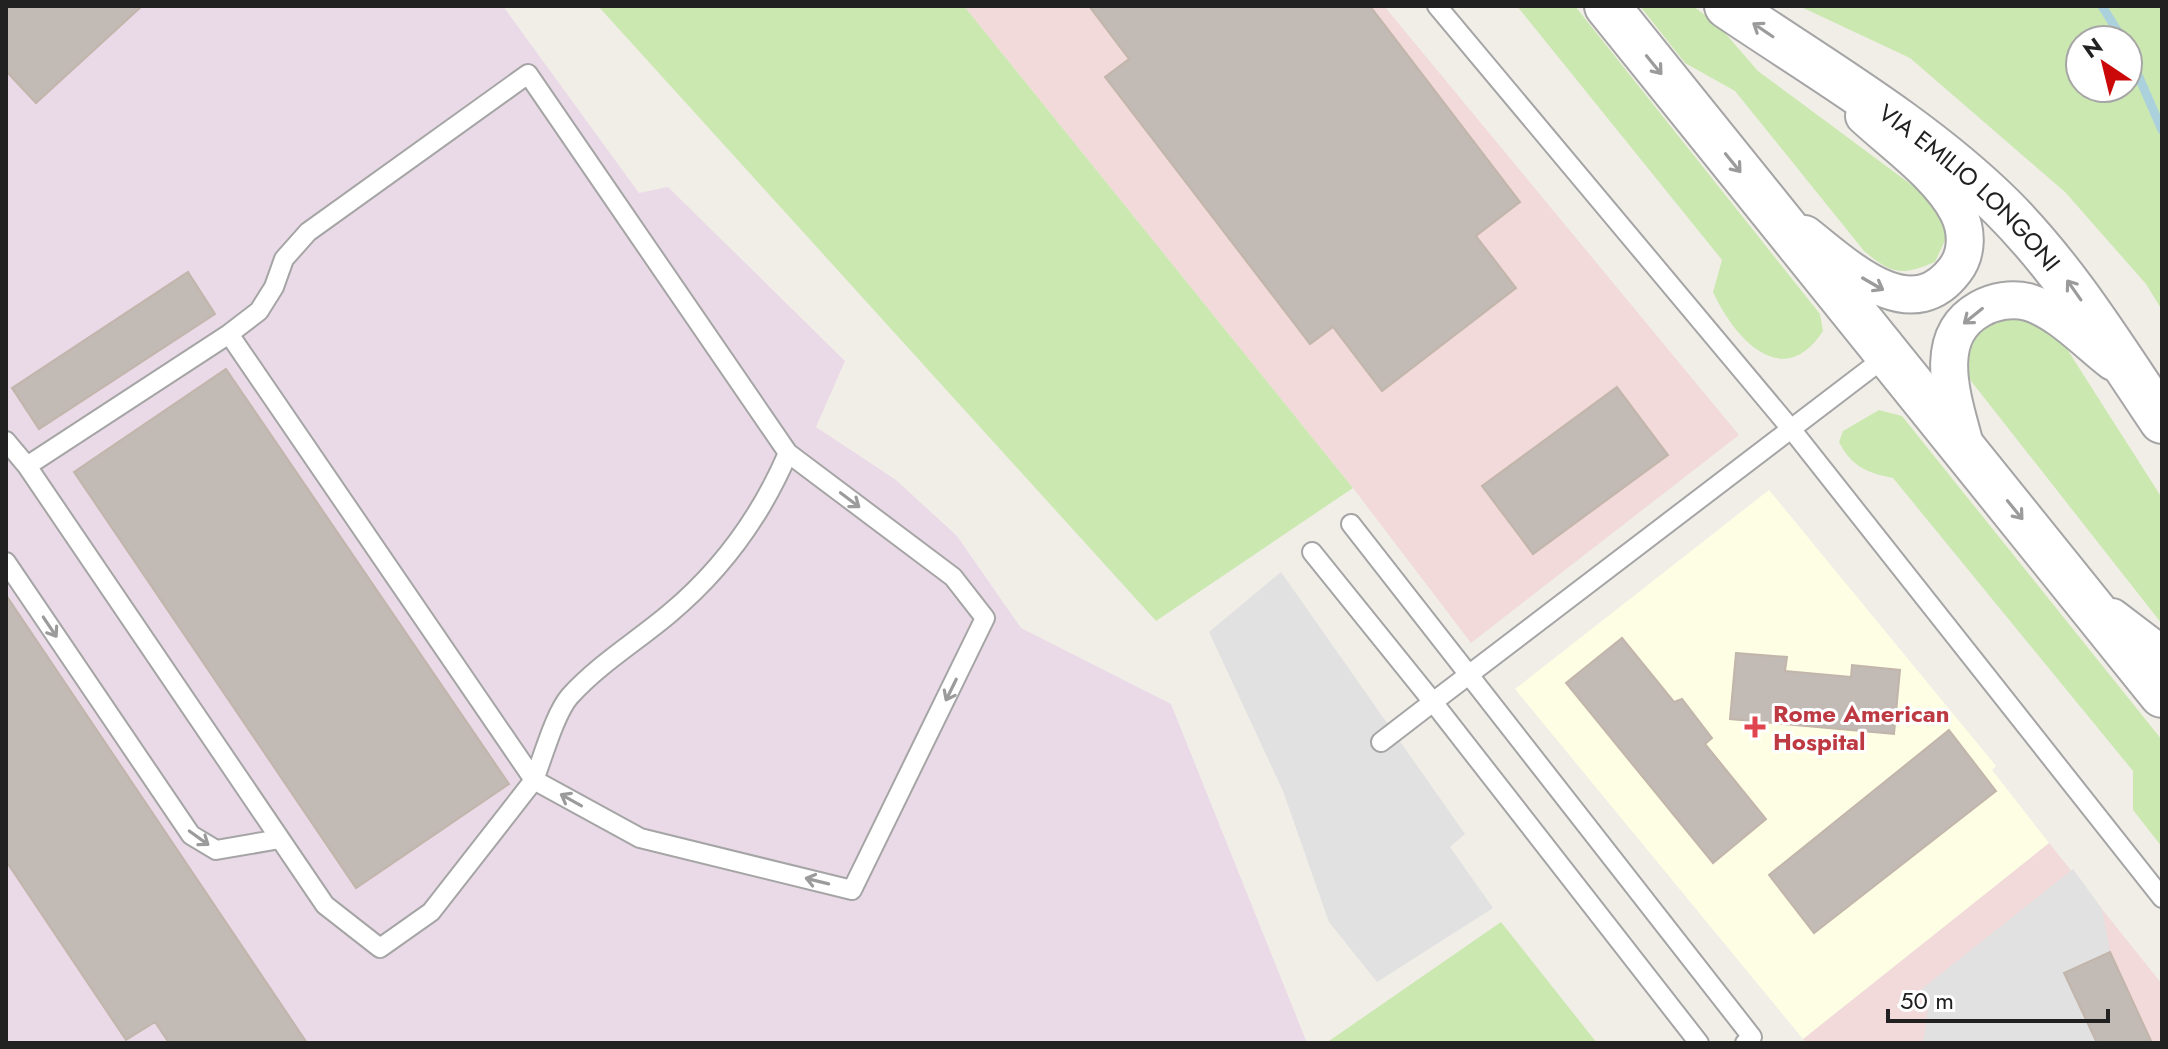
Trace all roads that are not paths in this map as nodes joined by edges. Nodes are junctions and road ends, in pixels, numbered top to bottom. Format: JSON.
{"nodes":[{"id":1,"x":1437,"y":6,"type":"edge"},
{"id":2,"x":1607,"y":6,"type":"edge"},
{"id":3,"x":1727,"y":6,"type":"edge"},
{"id":4,"x":1799,"y":55,"type":"junction"},
{"id":5,"x":1766,"y":204,"type":"junction"},
{"id":6,"x":229,"y":334,"type":"junction"},
{"id":7,"x":1889,"y":355,"type":"junction"},
{"id":8,"x":2133,"y":378,"type":"junction"},
{"id":9,"x":2162,"y":421,"type":"edge"},
{"id":10,"x":1792,"y":430,"type":"junction"},
{"id":11,"x":6,"y":441,"type":"edge"},
{"id":12,"x":1966,"y":449,"type":"junction"},
{"id":13,"x":788,"y":453,"type":"junction"},
{"id":14,"x":27,"y":466,"type":"junction"},
{"id":15,"x":1351,"y":524,"type":"dead end"},
{"id":16,"x":1312,"y":552,"type":"dead end"},
{"id":17,"x":6,"y":562,"type":"edge"},
{"id":18,"x":2082,"y":594,"type":"junction"},
{"id":19,"x":2162,"y":655,"type":"edge"},
{"id":20,"x":1468,"y":674,"type":"junction"},
{"id":21,"x":2162,"y":695,"type":"edge"},
{"id":22,"x":1433,"y":702,"type":"junction"},
{"id":23,"x":1381,"y":742,"type":"dead end"},
{"id":24,"x":534,"y":780,"type":"junction"},
{"id":25,"x":280,"y":839,"type":"junction"},
{"id":26,"x":2162,"y":898,"type":"edge"},
{"id":27,"x":1699,"y":1043,"type":"edge"},
{"id":28,"x":1745,"y":1043,"type":"edge"}],
"edges":[{"from":1,"to":10,"type":"lane"},
{"from":2,"to":5,"type":"street","one_way":true},
{"from":4,"to":3,"type":"street","name":"VIA EMILIO LONGONI","one_way":true},
{"from":5,"to":4,"type":"street","one_way":true},
{"from":8,"to":4,"type":"street","name":"VIA EMILIO LONGONI","one_way":true},
{"from":5,"to":7,"type":"street"},
{"from":6,"to":13,"type":"lane"},
{"from":6,"to":14,"type":"lane"},
{"from":6,"to":24,"type":"lane"},
{"from":7,"to":10,"type":"lane"},
{"from":7,"to":12,"type":"street"},
{"from":8,"to":9,"type":"street","name":"VIA EMILIO LONGONI"},
{"from":8,"to":12,"type":"street","one_way":true},
{"from":10,"to":20,"type":"lane"},
{"from":10,"to":26,"type":"lane"},
{"from":11,"to":14,"type":"lane"},
{"from":12,"to":18,"type":"street","one_way":true},
{"from":13,"to":24,"type":"lane"},
{"from":13,"to":24,"type":"lane","one_way":true},
{"from":14,"to":25,"type":"lane"},
{"from":15,"to":20,"type":"lane"},
{"from":16,"to":22,"type":"lane"},
{"from":17,"to":25,"type":"lane","one_way":true},
{"from":18,"to":19,"type":"street"},
{"from":18,"to":21,"type":"street"},
{"from":20,"to":22,"type":"lane"},
{"from":20,"to":28,"type":"lane"},
{"from":22,"to":23,"type":"lane"},
{"from":22,"to":27,"type":"lane"},
{"from":24,"to":25,"type":"lane"}]}
